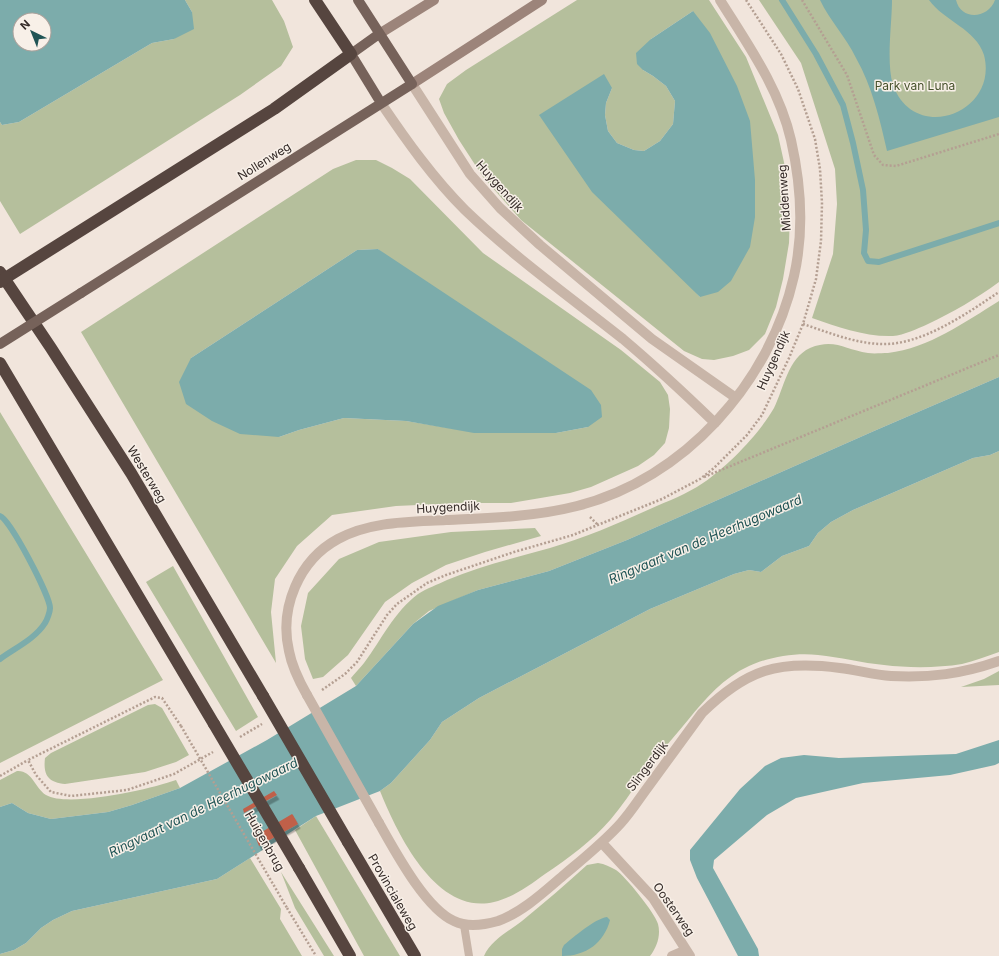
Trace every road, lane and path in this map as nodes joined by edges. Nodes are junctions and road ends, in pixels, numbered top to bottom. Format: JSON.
{"nodes":[{"id":1,"x":315,"y":0,"type":"edge"},
{"id":2,"x":358,"y":0,"type":"edge"},
{"id":3,"x":434,"y":0,"type":"edge"},
{"id":4,"x":542,"y":0,"type":"edge"},
{"id":5,"x":720,"y":0,"type":"edge"},
{"id":6,"x":802,"y":0,"type":"edge"},
{"id":7,"x":380,"y":34,"type":"junction"},
{"id":8,"x":351,"y":54,"type":"junction"},
{"id":9,"x":412,"y":84,"type":"junction"},
{"id":10,"x":381,"y":103,"type":"junction"},
{"id":11,"x":999,"y":134,"type":"edge"},
{"id":12,"x":0,"y":272,"type":"edge"},
{"id":13,"x":0,"y":282,"type":"edge"},
{"id":14,"x":999,"y":292,"type":"edge"},
{"id":15,"x":0,"y":344,"type":"edge"},
{"id":16,"x":999,"y":355,"type":"edge"},
{"id":17,"x":0,"y":363,"type":"edge"},
{"id":18,"x":736,"y":398,"type":"junction"},
{"id":19,"x":715,"y":423,"type":"junction"},
{"id":20,"x":700,"y":479,"type":"junction"},
{"id":21,"x":598,"y":525,"type":"dead end"},
{"id":22,"x":999,"y":661,"type":"edge"},
{"id":23,"x":182,"y":726,"type":"dead end"},
{"id":24,"x":28,"y":760,"type":"dead end"},
{"id":25,"x":0,"y":776,"type":"edge"},
{"id":26,"x":379,"y":823,"type":"joint"},
{"id":27,"x":348,"y":842,"type":"joint"},
{"id":28,"x":602,"y":843,"type":"junction"},
{"id":29,"x":464,"y":924,"type":"junction"},
{"id":30,"x":688,"y":953,"type":"edge"},
{"id":31,"x":316,"y":956,"type":"edge"},
{"id":32,"x":350,"y":956,"type":"edge"},
{"id":33,"x":414,"y":956,"type":"edge"},
{"id":34,"x":469,"y":956,"type":"edge"},
{"id":35,"x":672,"y":956,"type":"edge"}],
"edges":[{"from":1,"to":8,"type":"highway"},
{"from":2,"to":7,"type":"main road"},
{"from":3,"to":7,"type":"main road"},
{"from":4,"to":9,"type":"main road","name":"Nollenweg"},
{"from":5,"to":18,"type":"street","name":"Middenweg"},
{"from":6,"to":11,"type":"path"},
{"from":7,"to":8,"type":"main road"},
{"from":7,"to":9,"type":"main road"},
{"from":8,"to":10,"type":"main road"},
{"from":8,"to":13,"type":"highway","bridge":true},
{"from":9,"to":10,"type":"main road","name":"Nollenweg"},
{"from":9,"to":18,"type":"street","name":"Huygendijk"},
{"from":10,"to":15,"type":"main road","name":"Nollenweg","bridge":true},
{"from":10,"to":19,"type":"street"},
{"from":12,"to":27,"type":"highway","name":"Westerweg","bridge":true},
{"from":14,"to":20,"type":"path","name":"Huygendijk"},
{"from":16,"to":20,"type":"path"},
{"from":17,"to":32,"type":"highway","name":"Huigenbrug","bridge":true},
{"from":18,"to":19,"type":"street","name":"Huygendijk"},
{"from":19,"to":26,"type":"street","name":"Huygendijk","bridge":true},
{"from":20,"to":21,"type":"path","name":"Huygendijk"},
{"from":22,"to":28,"type":"street","name":"Slingerdijk"},
{"from":23,"to":31,"type":"path","name":"Huigenbrug","bridge":true},
{"from":24,"to":25,"type":"path"},
{"from":26,"to":29,"type":"street","name":"Slingerdijk"},
{"from":27,"to":33,"type":"highway","name":"Provincialeweg"},
{"from":28,"to":29,"type":"street","name":"Slingerdijk"},
{"from":28,"to":30,"type":"street","name":"Oosterweg"},
{"from":29,"to":34,"type":"lane"},
{"from":30,"to":35,"type":"street"}]}
